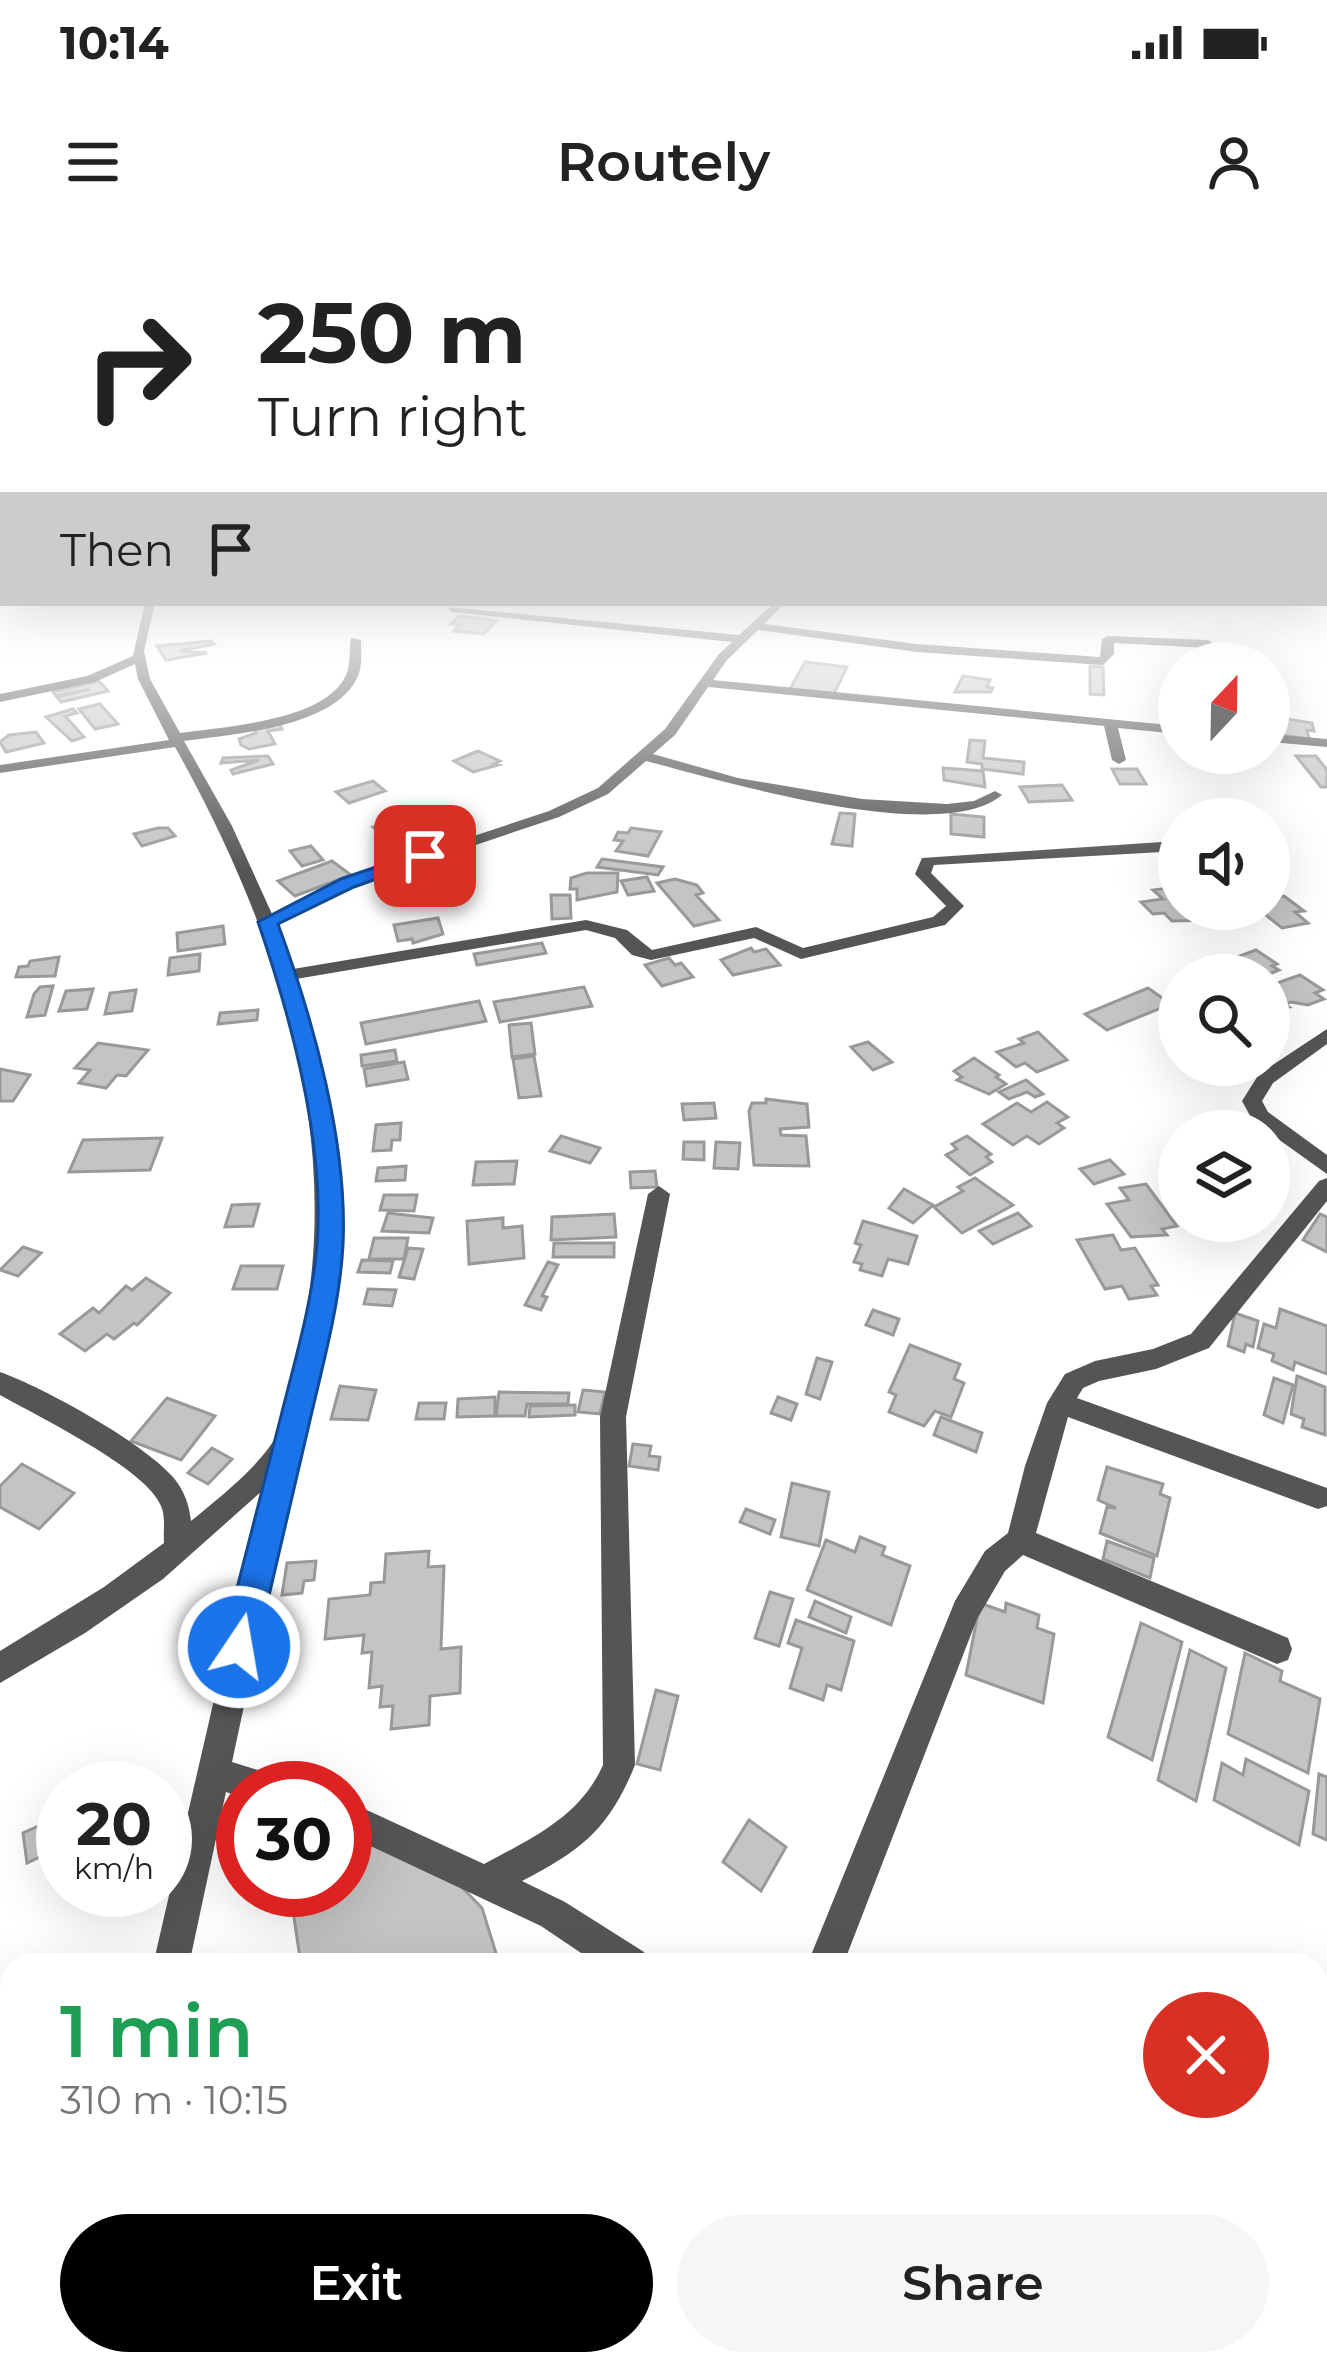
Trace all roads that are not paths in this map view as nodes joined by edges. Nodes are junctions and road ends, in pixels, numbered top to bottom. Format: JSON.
{"nodes":[{"id":1,"x":105,"y":673,"type":"edge"},
{"id":2,"x":143,"y":673,"type":"edge"},
{"id":3,"x":352,"y":673,"type":"edge"},
{"id":4,"x":714,"y":673,"type":"edge"},
{"id":5,"x":707,"y":682,"type":"junction"},
{"id":6,"x":0,"y":698,"type":"edge"},
{"id":7,"x":1111,"y":724,"type":"junction"},
{"id":8,"x":1158,"y":728,"type":"edge"},
{"id":9,"x":175,"y":740,"type":"junction"},
{"id":10,"x":1290,"y":740,"type":"edge"},
{"id":11,"x":1327,"y":743,"type":"edge"},
{"id":12,"x":643,"y":756,"type":"junction"},
{"id":13,"x":1119,"y":760,"type":"dead end"},
{"id":14,"x":0,"y":769,"type":"edge"},
{"id":15,"x":995,"y":795,"type":"dead end"},
{"id":16,"x":1158,"y":847,"type":"edge"},
{"id":17,"x":268,"y":922,"type":"junction"},
{"id":18,"x":286,"y":976,"type":"junction"},
{"id":19,"x":1327,"y":1035,"type":"edge"},
{"id":20,"x":1327,"y":1166,"type":"edge"},
{"id":21,"x":1327,"y":1186,"type":"edge"},
{"id":22,"x":659,"y":1194,"type":"dead end"},
{"id":23,"x":0,"y":1384,"type":"edge"},
{"id":24,"x":1060,"y":1403,"type":"junction"},
{"id":25,"x":288,"y":1441,"type":"junction"},
{"id":26,"x":1318,"y":1497,"type":"dead end"},
{"id":27,"x":1020,"y":1540,"type":"junction"},
{"id":28,"x":178,"y":1546,"type":"junction"},
{"id":29,"x":1277,"y":1649,"type":"dead end"},
{"id":30,"x":0,"y":1668,"type":"edge"},
{"id":31,"x":218,"y":1761,"type":"edge"},
{"id":32,"x":216,"y":1772,"type":"edge"},
{"id":33,"x":372,"y":1830,"type":"edge"},
{"id":34,"x":485,"y":1882,"type":"junction"},
{"id":35,"x":174,"y":1953,"type":"edge"},
{"id":36,"x":613,"y":1953,"type":"edge"},
{"id":37,"x":829,"y":1953,"type":"edge"}],
"edges":[{"from":1,"to":6,"type":"street"},
{"from":2,"to":9,"type":"street"},
{"from":3,"to":9,"type":"street"},
{"from":4,"to":5,"type":"street"},
{"from":5,"to":7,"type":"street"},
{"from":5,"to":12,"type":"street"},
{"from":7,"to":8,"type":"street"},
{"from":7,"to":13,"type":"street"},
{"from":9,"to":14,"type":"street"},
{"from":9,"to":17,"type":"street"},
{"from":10,"to":11,"type":"street"},
{"from":12,"to":15,"type":"street"},
{"from":12,"to":17,"type":"street"},
{"from":16,"to":18,"type":"street"},
{"from":17,"to":18,"type":"street"},
{"from":18,"to":25,"type":"street"},
{"from":19,"to":20,"type":"street"},
{"from":21,"to":24,"type":"street"},
{"from":22,"to":34,"type":"street"},
{"from":23,"to":28,"type":"street"},
{"from":24,"to":26,"type":"street"},
{"from":24,"to":27,"type":"street"},
{"from":25,"to":28,"type":"street"},
{"from":25,"to":31,"type":"street"},
{"from":27,"to":29,"type":"street"},
{"from":27,"to":37,"type":"street"},
{"from":28,"to":30,"type":"street"},
{"from":32,"to":35,"type":"street"},
{"from":33,"to":34,"type":"street"},
{"from":34,"to":36,"type":"street"}]}
